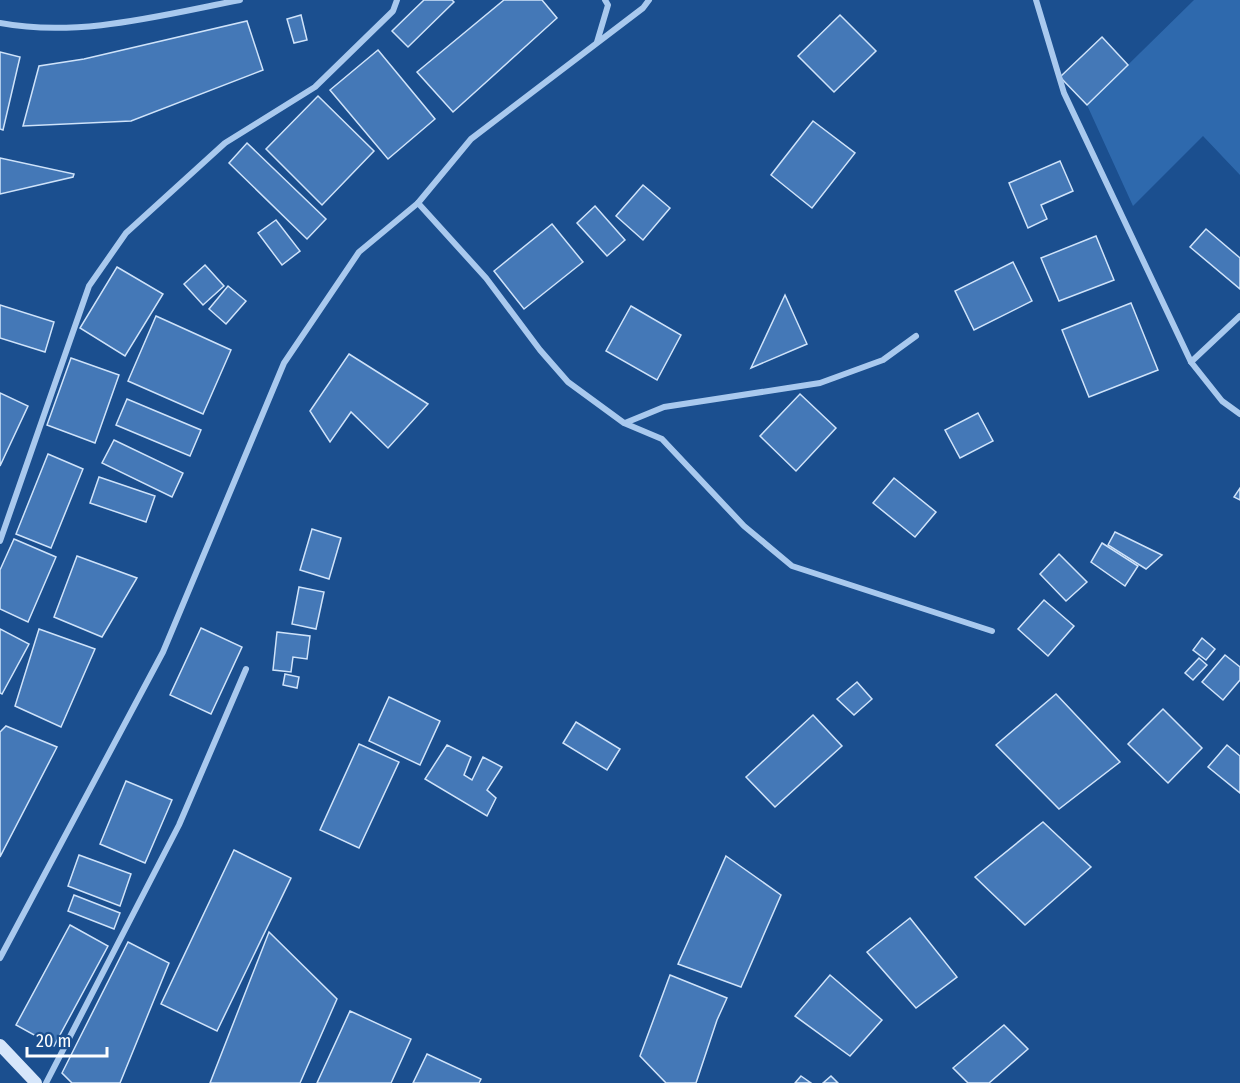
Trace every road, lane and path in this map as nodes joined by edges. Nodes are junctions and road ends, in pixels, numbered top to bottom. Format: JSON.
{"nodes":[{"id":1,"x":240,"y":0,"type":"edge"},
{"id":2,"x":397,"y":0,"type":"edge"},
{"id":3,"x":605,"y":0,"type":"edge"},
{"id":4,"x":649,"y":0,"type":"edge"},
{"id":5,"x":1036,"y":0,"type":"edge"},
{"id":6,"x":0,"y":24,"type":"edge"},
{"id":7,"x":597,"y":42,"type":"junction"},
{"id":8,"x":418,"y":203,"type":"junction"},
{"id":9,"x":1240,"y":316,"type":"edge"},
{"id":10,"x":916,"y":336,"type":"dead end"},
{"id":11,"x":1191,"y":362,"type":"junction"},
{"id":12,"x":1240,"y":414,"type":"edge"},
{"id":13,"x":624,"y":423,"type":"junction"},
{"id":14,"x":0,"y":542,"type":"edge"},
{"id":15,"x":992,"y":632,"type":"dead end"},
{"id":16,"x":246,"y":669,"type":"dead end"},
{"id":17,"x":0,"y":958,"type":"edge"},
{"id":18,"x":0,"y":1045,"type":"edge"},
{"id":19,"x":36,"y":1083,"type":"edge"},
{"id":20,"x":46,"y":1083,"type":"edge"}],
"edges":[{"from":1,"to":6,"type":"street"},
{"from":2,"to":14,"type":"street"},
{"from":3,"to":7,"type":"street"},
{"from":4,"to":7,"type":"street"},
{"from":5,"to":11,"type":"street"},
{"from":7,"to":8,"type":"street"},
{"from":8,"to":13,"type":"street"},
{"from":8,"to":17,"type":"street"},
{"from":9,"to":11,"type":"street"},
{"from":10,"to":13,"type":"street"},
{"from":11,"to":12,"type":"street"},
{"from":13,"to":15,"type":"street"},
{"from":16,"to":20,"type":"street"},
{"from":18,"to":19,"type":"main road"}]}
